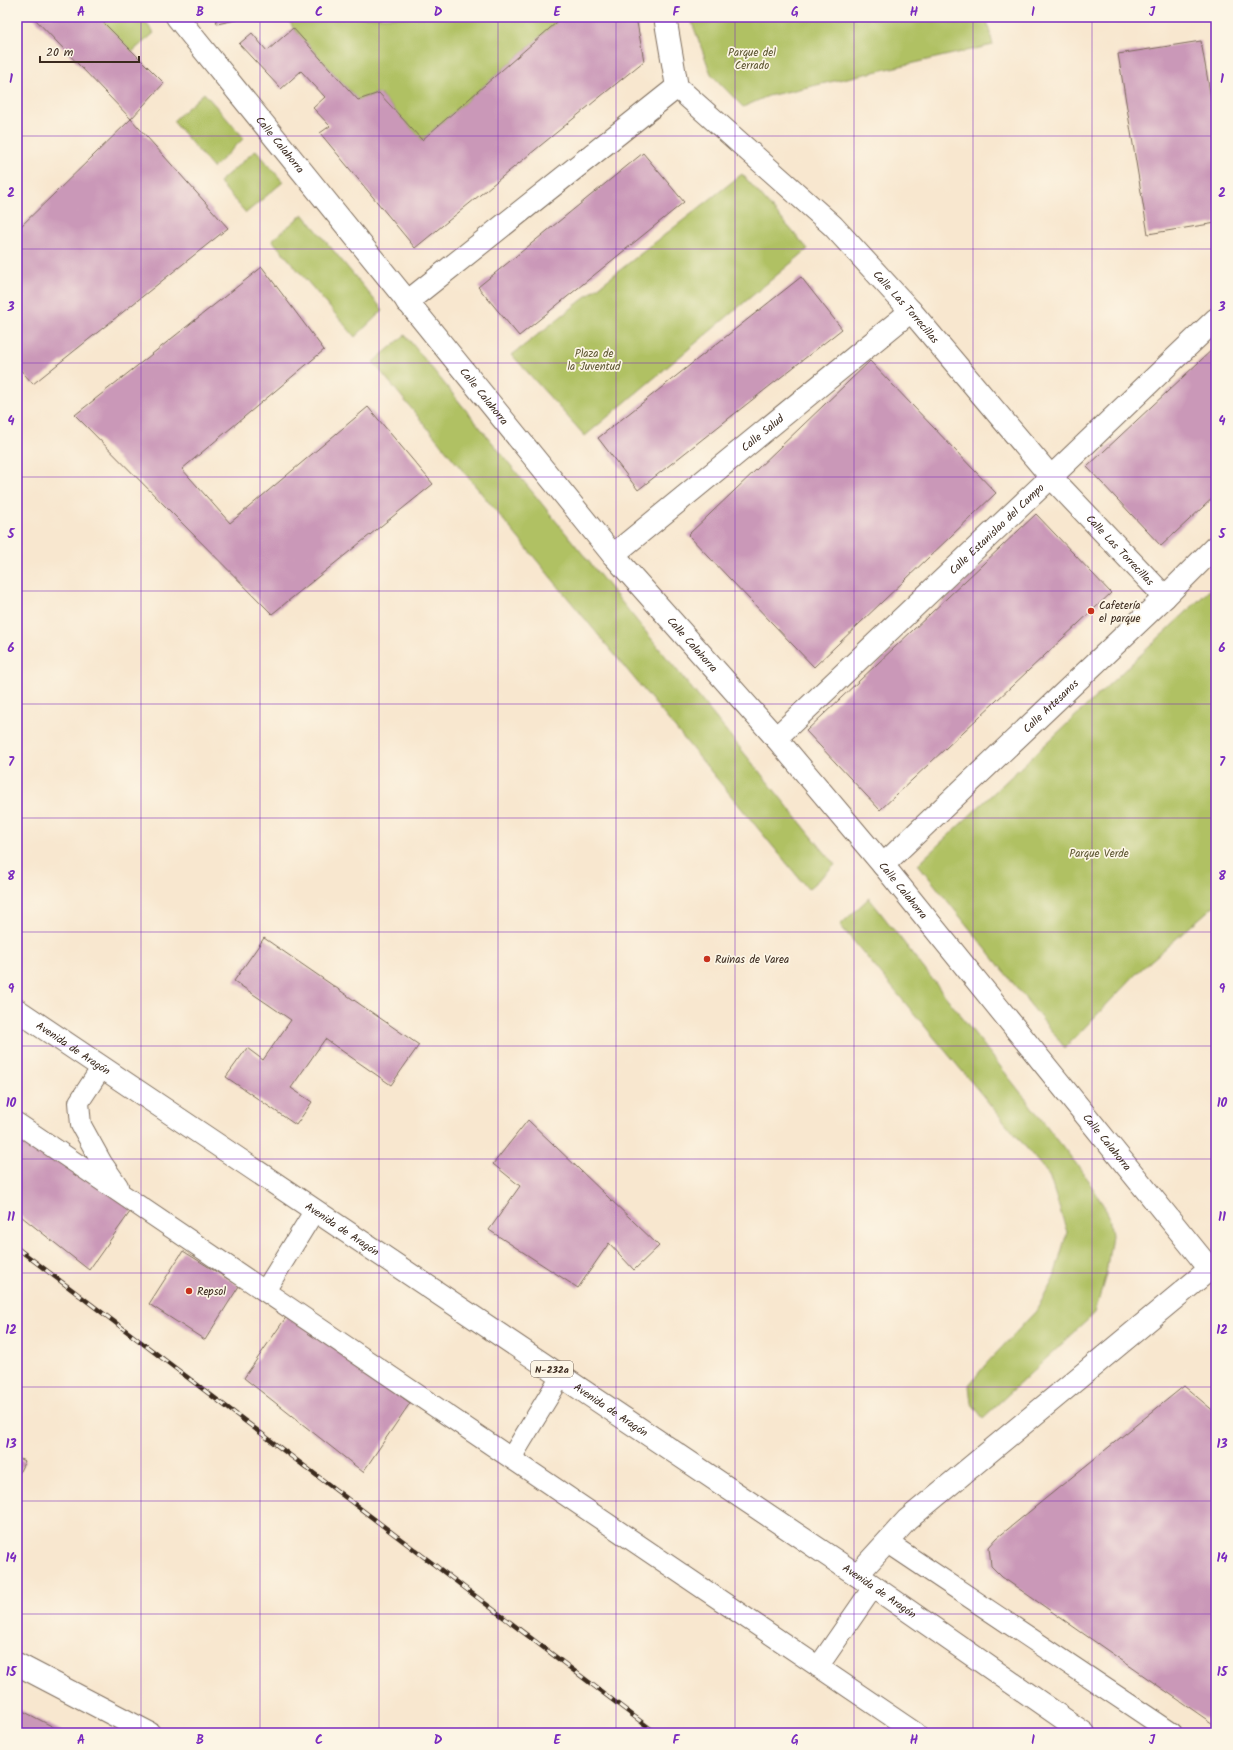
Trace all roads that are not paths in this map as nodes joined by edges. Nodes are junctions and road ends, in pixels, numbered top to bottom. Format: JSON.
{"nodes":[{"id":1,"x":177,"y":17,"type":"edge"},
{"id":2,"x":665,"y":17,"type":"edge"},
{"id":3,"x":677,"y":87,"type":"junction"},
{"id":4,"x":407,"y":302,"type":"junction"},
{"id":5,"x":911,"y":311,"type":"junction"},
{"id":6,"x":1216,"y":319,"type":"edge"},
{"id":7,"x":1051,"y":477,"type":"junction"},
{"id":8,"x":1216,"y":546,"type":"edge"},
{"id":9,"x":613,"y":555,"type":"junction"},
{"id":10,"x":1165,"y":597,"type":"junction"},
{"id":11,"x":776,"y":738,"type":"junction"},
{"id":12,"x":883,"y":865,"type":"junction"},
{"id":13,"x":17,"y":1010,"type":"edge"},
{"id":14,"x":102,"y":1067,"type":"junction"},
{"id":15,"x":17,"y":1123,"type":"edge"},
{"id":16,"x":123,"y":1195,"type":"junction"},
{"id":17,"x":315,"y":1210,"type":"junction"},
{"id":18,"x":265,"y":1291,"type":"junction"},
{"id":19,"x":561,"y":1376,"type":"junction"},
{"id":20,"x":511,"y":1458,"type":"junction"},
{"id":21,"x":887,"y":1542,"type":"junction"},
{"id":22,"x":866,"y":1581,"type":"junction"},
{"id":23,"x":17,"y":1664,"type":"edge"},
{"id":24,"x":818,"y":1667,"type":"junction"},
{"id":25,"x":149,"y":1733,"type":"edge"},
{"id":26,"x":916,"y":1733,"type":"edge"},
{"id":27,"x":1084,"y":1733,"type":"edge"},
{"id":28,"x":1172,"y":1733,"type":"edge"}],
"edges":[{"from":1,"to":4,"type":"street","name":"Calle Calahorra"},
{"from":2,"to":3,"type":"street"},
{"from":3,"to":4,"type":"street"},
{"from":3,"to":5,"type":"street","name":"Calle Las Torrecillas"},
{"from":4,"to":9,"type":"street","name":"Calle Calahorra"},
{"from":5,"to":7,"type":"street","name":"Calle Las Torrecillas"},
{"from":5,"to":9,"type":"street","name":"Calle Salud"},
{"from":6,"to":7,"type":"street","name":"Calle Estanislao del Campo"},
{"from":7,"to":10,"type":"street","name":"Calle Las Torrecillas"},
{"from":7,"to":11,"type":"street","name":"Calle Estanislao del Campo"},
{"from":8,"to":10,"type":"street","name":"Calle Artesanos"},
{"from":9,"to":11,"type":"street","name":"Calle Calahorra"},
{"from":10,"to":12,"type":"street","name":"Calle Artesanos"},
{"from":11,"to":12,"type":"street","name":"Calle Calahorra"},
{"from":12,"to":21,"type":"street","name":"Calle Calahorra"},
{"from":13,"to":14,"type":"street","name":"Avenida de Aragón","number":"N-232a"},
{"from":14,"to":16,"type":"lane"},
{"from":14,"to":17,"type":"street","name":"Avenida de Aragón","number":"N-232a"},
{"from":15,"to":16,"type":"lane"},
{"from":16,"to":18,"type":"lane"},
{"from":17,"to":18,"type":"lane"},
{"from":17,"to":19,"type":"street","name":"Avenida de Aragón","number":"N-232a"},
{"from":18,"to":20,"type":"lane"},
{"from":19,"to":20,"type":"lane"},
{"from":19,"to":22,"type":"street","name":"Avenida de Aragón","number":"N-232a"},
{"from":20,"to":24,"type":"lane"},
{"from":21,"to":22,"type":"street"},
{"from":21,"to":28,"type":"lane"},
{"from":22,"to":24,"type":"lane"},
{"from":22,"to":27,"type":"street","name":"Avenida de Aragón","number":"N-232a"},
{"from":23,"to":25,"type":"street"},
{"from":24,"to":26,"type":"lane"}]}
